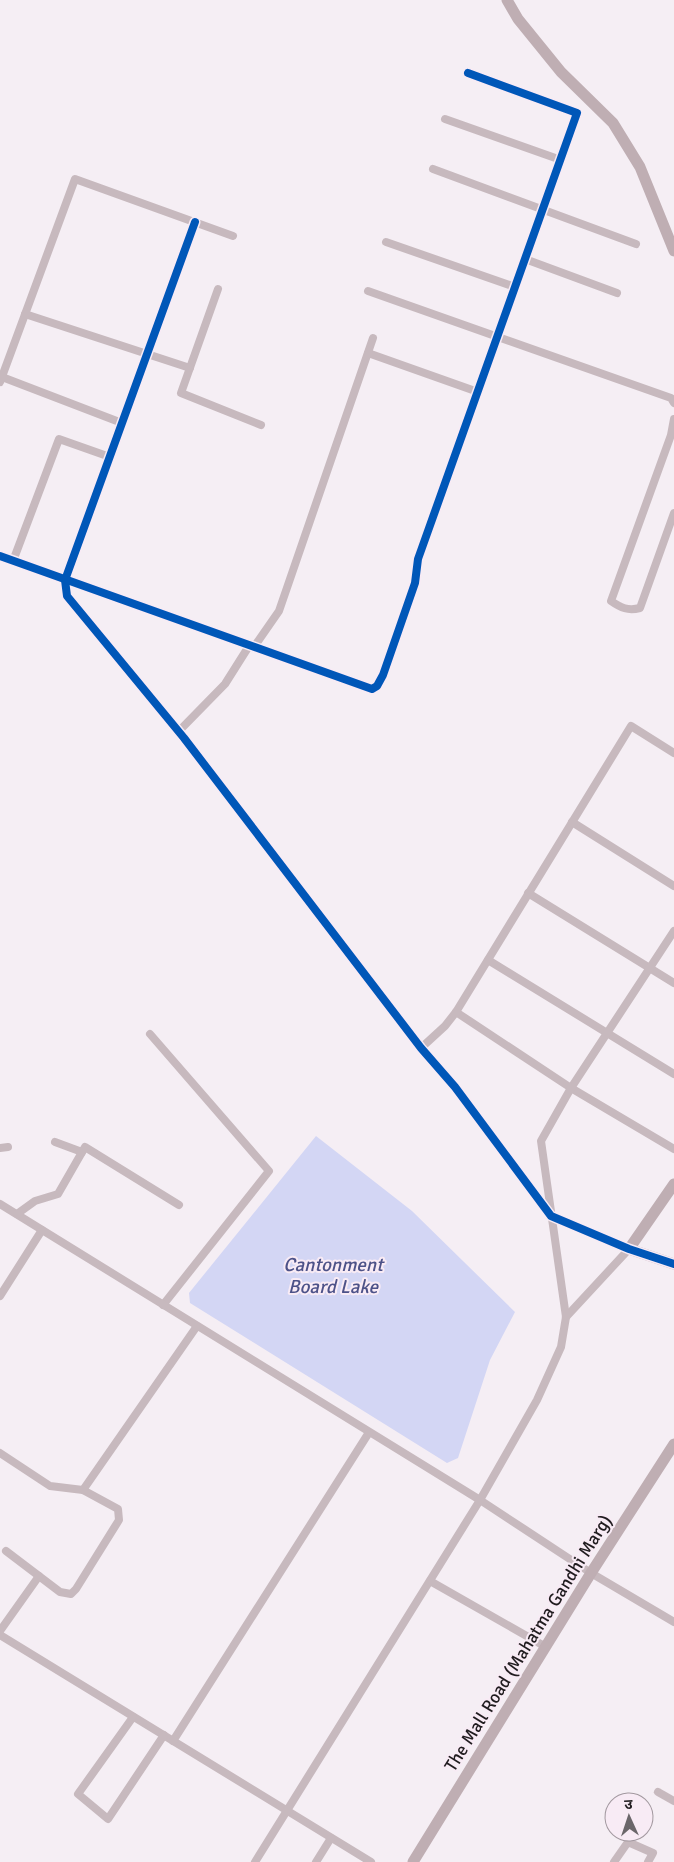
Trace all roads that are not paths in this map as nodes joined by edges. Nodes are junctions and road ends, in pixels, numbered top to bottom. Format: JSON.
{"nodes":[{"id":1,"x":506,"y":0,"type":"edge"},
{"id":2,"x":468,"y":73,"type":"dead end"},
{"id":3,"x":445,"y":119,"type":"dead end"},
{"id":4,"x":561,"y":160,"type":"junction"},
{"id":5,"x":433,"y":170,"type":"dead end"},
{"id":6,"x":543,"y":210,"type":"junction"},
{"id":7,"x":195,"y":222,"type":"junction"},
{"id":8,"x":233,"y":236,"type":"dead end"},
{"id":9,"x":386,"y":242,"type":"dead end"},
{"id":10,"x":636,"y":244,"type":"dead end"},
{"id":11,"x":674,"y":251,"type":"edge"},
{"id":12,"x":525,"y":259,"type":"junction"},
{"id":13,"x":515,"y":287,"type":"junction"},
{"id":14,"x":218,"y":288,"type":"dead end"},
{"id":15,"x":368,"y":291,"type":"dead end"},
{"id":16,"x":617,"y":293,"type":"dead end"},
{"id":17,"x":25,"y":314,"type":"junction"},
{"id":18,"x":498,"y":337,"type":"junction"},
{"id":19,"x":373,"y":338,"type":"dead end"},
{"id":20,"x":368,"y":353,"type":"junction"},
{"id":21,"x":147,"y":354,"type":"junction"},
{"id":22,"x":190,"y":368,"type":"junction"},
{"id":23,"x":1,"y":380,"type":"edge"},
{"id":24,"x":478,"y":392,"type":"junction"},
{"id":25,"x":674,"y":403,"type":"edge"},
{"id":26,"x":674,"y":419,"type":"edge"},
{"id":27,"x":122,"y":423,"type":"junction"},
{"id":28,"x":261,"y":426,"type":"dead end"},
{"id":29,"x":672,"y":437,"type":"edge"},
{"id":30,"x":110,"y":457,"type":"junction"},
{"id":31,"x":674,"y":513,"type":"edge"},
{"id":32,"x":0,"y":556,"type":"edge"},
{"id":33,"x":13,"y":561,"type":"junction"},
{"id":34,"x":65,"y":580,"type":"junction"},
{"id":35,"x":251,"y":646,"type":"junction"},
{"id":36,"x":178,"y":732,"type":"junction"},
{"id":37,"x":674,"y":753,"type":"edge"},
{"id":38,"x":572,"y":822,"type":"junction"},
{"id":39,"x":674,"y":886,"type":"edge"},
{"id":40,"x":528,"y":893,"type":"junction"},
{"id":41,"x":674,"y":931,"type":"edge"},
{"id":42,"x":488,"y":960,"type":"junction"},
{"id":43,"x":650,"y":968,"type":"junction"},
{"id":44,"x":674,"y":984,"type":"edge"},
{"id":45,"x":456,"y":1012,"type":"junction"},
{"id":46,"x":150,"y":1034,"type":"dead end"},
{"id":47,"x":608,"y":1034,"type":"junction"},
{"id":48,"x":421,"y":1048,"type":"junction"},
{"id":49,"x":674,"y":1074,"type":"edge"},
{"id":50,"x":571,"y":1088,"type":"junction"},
{"id":51,"x":55,"y":1142,"type":"dead end"},
{"id":52,"x":674,"y":1149,"type":"edge"},
{"id":53,"x":82,"y":1152,"type":"junction"},
{"id":54,"x":674,"y":1184,"type":"edge"},
{"id":55,"x":0,"y":1204,"type":"edge"},
{"id":56,"x":179,"y":1204,"type":"dead end"},
{"id":57,"x":17,"y":1214,"type":"junction"},
{"id":58,"x":551,"y":1216,"type":"junction"},
{"id":59,"x":42,"y":1230,"type":"junction"},
{"id":60,"x":628,"y":1249,"type":"junction"},
{"id":61,"x":674,"y":1264,"type":"edge"},
{"id":62,"x":0,"y":1296,"type":"edge"},
{"id":63,"x":163,"y":1305,"type":"junction"},
{"id":64,"x":566,"y":1317,"type":"junction"},
{"id":65,"x":197,"y":1326,"type":"junction"},
{"id":66,"x":368,"y":1434,"type":"junction"},
{"id":67,"x":674,"y":1444,"type":"edge"},
{"id":68,"x":0,"y":1453,"type":"edge"},
{"id":69,"x":83,"y":1490,"type":"junction"},
{"id":70,"x":480,"y":1500,"type":"junction"},
{"id":71,"x":6,"y":1551,"type":"dead end"},
{"id":72,"x":591,"y":1573,"type":"junction"},
{"id":73,"x":39,"y":1576,"type":"junction"},
{"id":74,"x":430,"y":1580,"type":"junction"},
{"id":75,"x":674,"y":1622,"type":"edge"},
{"id":76,"x":0,"y":1631,"type":"edge"},
{"id":77,"x":0,"y":1635,"type":"edge"},
{"id":78,"x":546,"y":1647,"type":"junction"},
{"id":79,"x":133,"y":1716,"type":"junction"},
{"id":80,"x":164,"y":1736,"type":"junction"},
{"id":81,"x":173,"y":1741,"type":"junction"},
{"id":82,"x":658,"y":1792,"type":"dead end"},
{"id":83,"x":674,"y":1801,"type":"edge"},
{"id":84,"x":287,"y":1811,"type":"junction"},
{"id":85,"x":331,"y":1838,"type":"junction"},
{"id":86,"x":255,"y":1862,"type":"edge"},
{"id":87,"x":316,"y":1862,"type":"edge"},
{"id":88,"x":371,"y":1862,"type":"edge"},
{"id":89,"x":413,"y":1862,"type":"edge"},
{"id":90,"x":614,"y":1862,"type":"edge"},
{"id":91,"x":648,"y":1862,"type":"edge"}],
"edges":[{"from":1,"to":11,"type":"street"},
{"from":2,"to":4,"type":"street"},
{"from":3,"to":4,"type":"street"},
{"from":4,"to":6,"type":"street"},
{"from":5,"to":6,"type":"street"},
{"from":6,"to":10,"type":"street"},
{"from":6,"to":12,"type":"street"},
{"from":7,"to":8,"type":"street"},
{"from":7,"to":17,"type":"street"},
{"from":7,"to":21,"type":"street"},
{"from":9,"to":13,"type":"street"},
{"from":12,"to":13,"type":"street"},
{"from":12,"to":16,"type":"street"},
{"from":13,"to":18,"type":"street"},
{"from":14,"to":22,"type":"street"},
{"from":15,"to":18,"type":"street"},
{"from":17,"to":21,"type":"street"},
{"from":17,"to":23,"type":"street"},
{"from":18,"to":24,"type":"street"},
{"from":18,"to":25,"type":"street"},
{"from":19,"to":20,"type":"street"},
{"from":20,"to":24,"type":"street"},
{"from":20,"to":35,"type":"street"},
{"from":21,"to":22,"type":"street"},
{"from":21,"to":27,"type":"street"},
{"from":22,"to":28,"type":"street"},
{"from":23,"to":27,"type":"street"},
{"from":24,"to":35,"type":"street"},
{"from":26,"to":29,"type":"street"},
{"from":27,"to":30,"type":"street"},
{"from":29,"to":31,"type":"street"},
{"from":30,"to":33,"type":"street"},
{"from":30,"to":34,"type":"street"},
{"from":32,"to":33,"type":"street"},
{"from":33,"to":34,"type":"street"},
{"from":34,"to":35,"type":"street"},
{"from":34,"to":36,"type":"street"},
{"from":35,"to":36,"type":"street"},
{"from":36,"to":48,"type":"street"},
{"from":37,"to":38,"type":"street"},
{"from":38,"to":39,"type":"street"},
{"from":38,"to":40,"type":"street"},
{"from":40,"to":42,"type":"street"},
{"from":40,"to":43,"type":"street"},
{"from":41,"to":43,"type":"street"},
{"from":42,"to":45,"type":"street"},
{"from":42,"to":47,"type":"street"},
{"from":43,"to":44,"type":"street"},
{"from":43,"to":47,"type":"street"},
{"from":45,"to":48,"type":"street"},
{"from":45,"to":50,"type":"street"},
{"from":46,"to":63,"type":"street"},
{"from":47,"to":49,"type":"street"},
{"from":47,"to":50,"type":"street"},
{"from":48,"to":58,"type":"street"},
{"from":50,"to":52,"type":"street"},
{"from":50,"to":58,"type":"street"},
{"from":51,"to":53,"type":"street"},
{"from":53,"to":56,"type":"street"},
{"from":53,"to":57,"type":"street"},
{"from":54,"to":60,"type":"street"},
{"from":55,"to":57,"type":"street"},
{"from":57,"to":59,"type":"street"},
{"from":58,"to":60,"type":"street"},
{"from":58,"to":64,"type":"street"},
{"from":59,"to":62,"type":"street"},
{"from":59,"to":63,"type":"street"},
{"from":60,"to":61,"type":"street"},
{"from":60,"to":64,"type":"street"},
{"from":63,"to":65,"type":"street"},
{"from":64,"to":70,"type":"street"},
{"from":65,"to":66,"type":"street"},
{"from":65,"to":69,"type":"street"},
{"from":66,"to":70,"type":"street"},
{"from":66,"to":81,"type":"street"},
{"from":67,"to":72,"type":"street","name":"The Mall Road (Mahatma Gandhi Marg)"},
{"from":68,"to":69,"type":"street"},
{"from":69,"to":73,"type":"street"},
{"from":70,"to":72,"type":"street"},
{"from":70,"to":74,"type":"street"},
{"from":71,"to":73,"type":"street"},
{"from":72,"to":75,"type":"street"},
{"from":72,"to":78,"type":"street","name":"The Mall Road (Mahatma Gandhi Marg)"},
{"from":73,"to":76,"type":"street"},
{"from":74,"to":78,"type":"street"},
{"from":74,"to":84,"type":"street"},
{"from":77,"to":79,"type":"street"},
{"from":78,"to":89,"type":"street","name":"The Mall Road (Mahatma Gandhi Marg)"},
{"from":79,"to":80,"type":"street"},
{"from":79,"to":80,"type":"street"},
{"from":80,"to":81,"type":"street"},
{"from":81,"to":84,"type":"street"},
{"from":82,"to":83,"type":"street"},
{"from":84,"to":85,"type":"street"},
{"from":84,"to":86,"type":"street"},
{"from":85,"to":87,"type":"street"},
{"from":85,"to":88,"type":"street"},
{"from":90,"to":91,"type":"street"}]}
